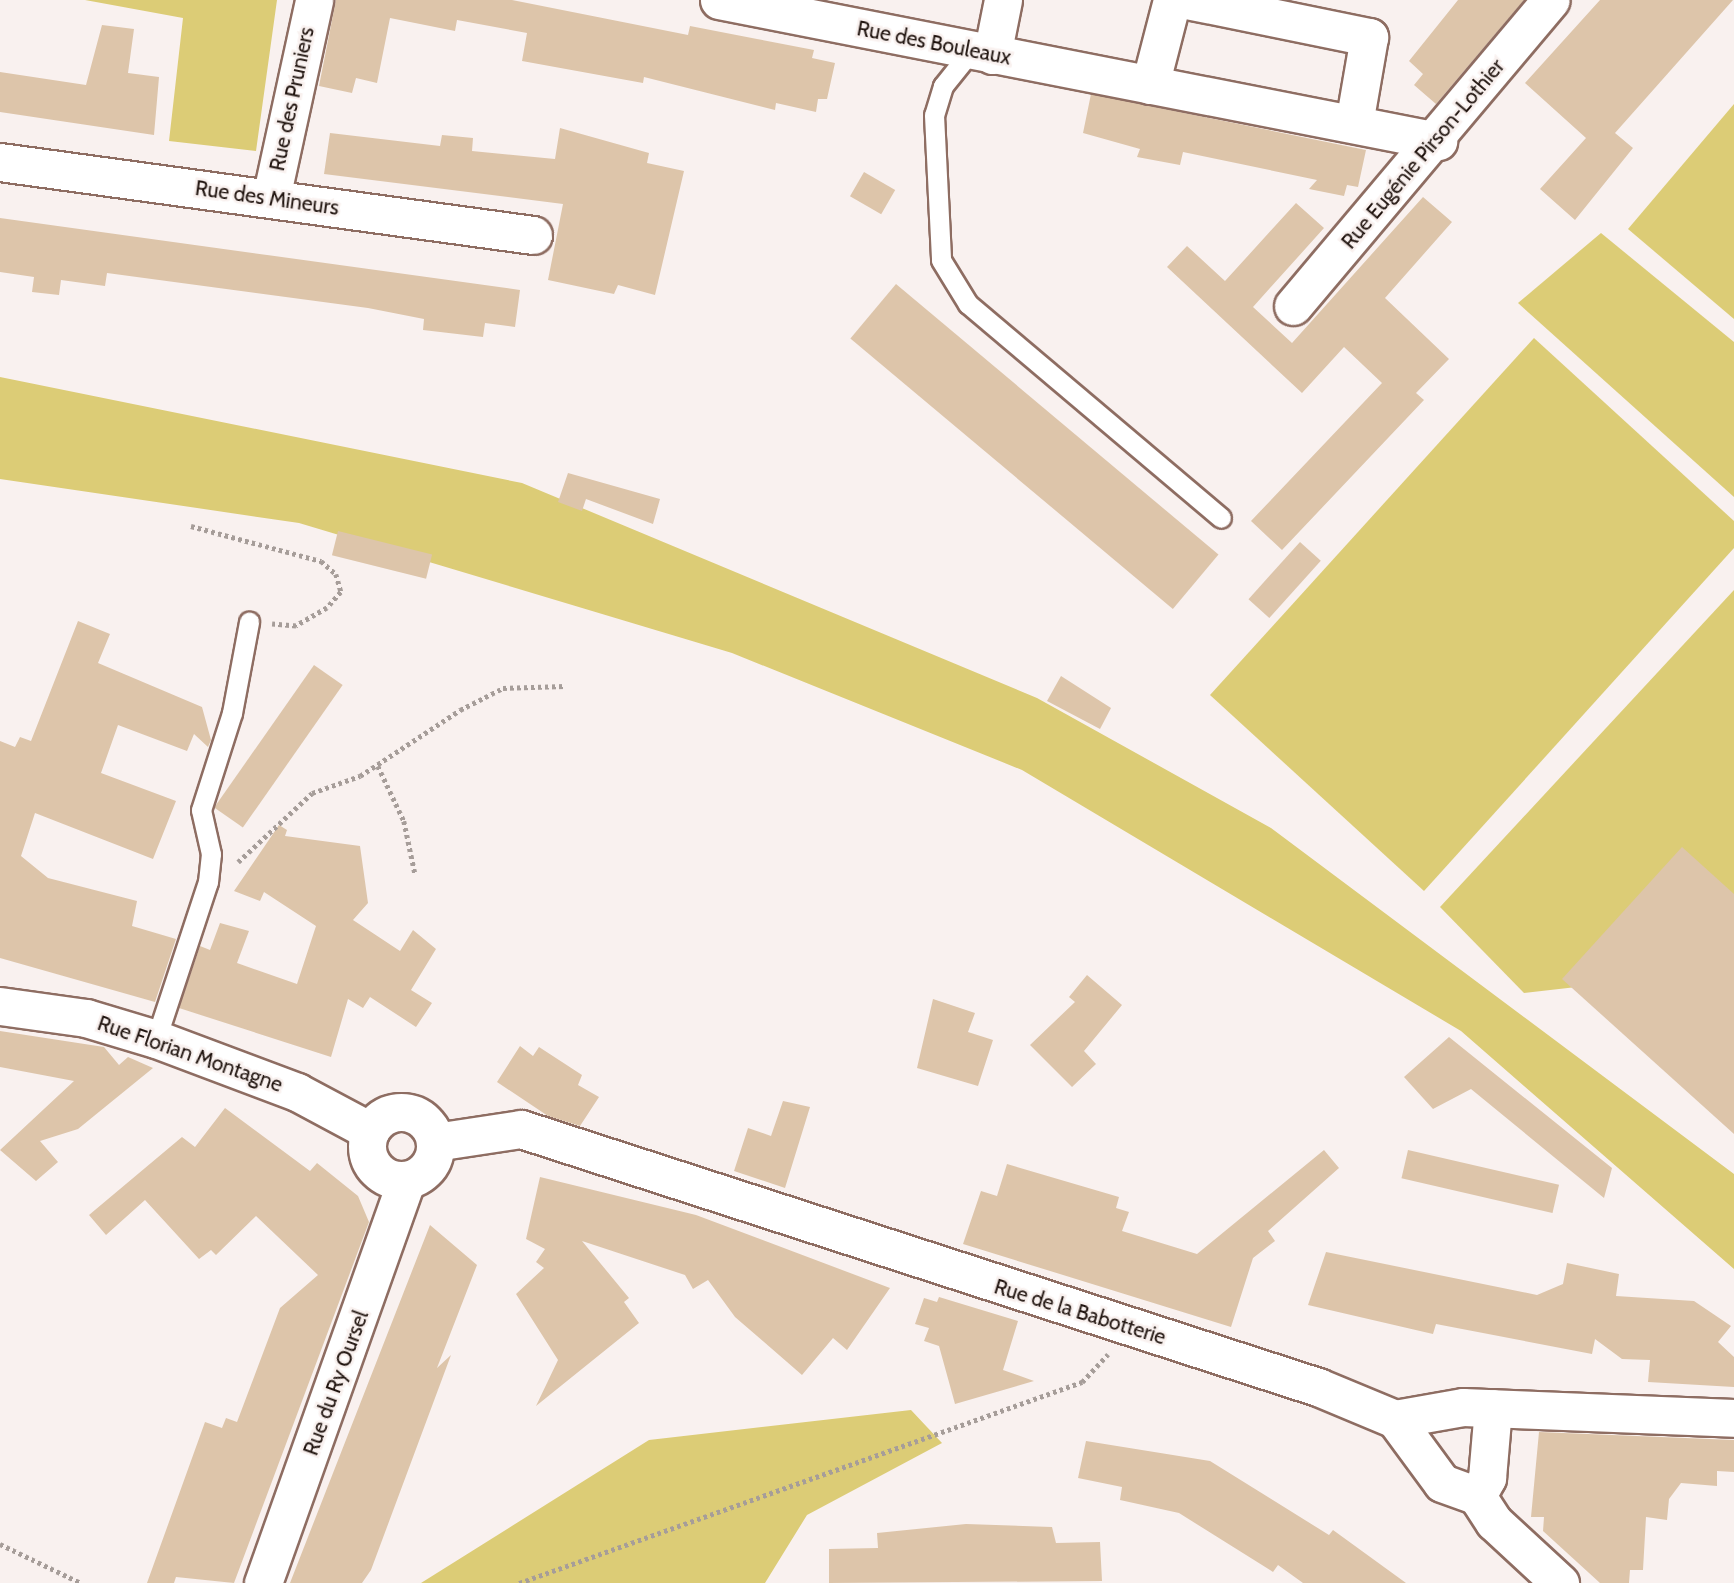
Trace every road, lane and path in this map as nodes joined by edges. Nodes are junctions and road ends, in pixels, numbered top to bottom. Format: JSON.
{"nodes":[{"id":1,"x":314,"y":0,"type":"edge"},
{"id":2,"x":719,"y":0,"type":"edge"},
{"id":3,"x":1003,"y":0,"type":"edge"},
{"id":4,"x":1172,"y":0,"type":"edge"},
{"id":5,"x":1187,"y":0,"type":"edge"},
{"id":6,"x":1551,"y":0,"type":"edge"},
{"id":7,"x":981,"y":53,"type":"junction"},
{"id":8,"x":1150,"y":85,"type":"junction"},
{"id":9,"x":1354,"y":124,"type":"junction"},
{"id":10,"x":1438,"y":141,"type":"junction"},
{"id":11,"x":0,"y":162,"type":"edge"},
{"id":12,"x":271,"y":198,"type":"junction"},
{"id":13,"x":533,"y":235,"type":"dead end"},
{"id":14,"x":1293,"y":306,"type":"dead end"},
{"id":15,"x":1221,"y":518,"type":"dead end"},
{"id":16,"x":191,"y":526,"type":"dead end"},
{"id":17,"x":248,"y":622,"type":"joint"},
{"id":18,"x":565,"y":686,"type":"dead end"},
{"id":19,"x":378,"y":766,"type":"junction"},
{"id":20,"x":415,"y":873,"type":"dead end"},
{"id":21,"x":208,"y":882,"type":"junction"},
{"id":22,"x":0,"y":1006,"type":"edge"},
{"id":23,"x":156,"y":1038,"type":"junction"},
{"id":24,"x":370,"y":1131,"type":"junction"},
{"id":25,"x":435,"y":1142,"type":"junction"},
{"id":26,"x":406,"y":1181,"type":"junction"},
{"id":27,"x":1121,"y":1324,"type":"junction"},
{"id":28,"x":1493,"y":1408,"type":"junction"},
{"id":29,"x":1734,"y":1418,"type":"edge"},
{"id":30,"x":1395,"y":1419,"type":"junction"},
{"id":31,"x":1477,"y":1496,"type":"junction"},
{"id":32,"x":0,"y":1544,"type":"edge"},
{"id":33,"x":81,"y":1583,"type":"edge"},
{"id":34,"x":263,"y":1583,"type":"edge"},
{"id":35,"x":519,"y":1583,"type":"edge"},
{"id":36,"x":1560,"y":1583,"type":"edge"}],
"edges":[{"from":1,"to":12,"type":"street","name":"Rue des Pruniers"},
{"from":2,"to":7,"type":"street","name":"Rue des Bouleaux"},
{"from":3,"to":7,"type":"street"},
{"from":4,"to":8,"type":"street"},
{"from":5,"to":9,"type":"street"},
{"from":6,"to":10,"type":"street","name":"Rue Eugénie Pirson-Lothier"},
{"from":7,"to":8,"type":"street","name":"Rue des Bouleaux"},
{"from":7,"to":15,"type":"lane"},
{"from":8,"to":9,"type":"street","name":"Rue des Bouleaux"},
{"from":9,"to":10,"type":"street","name":"Rue des Bouleaux"},
{"from":10,"to":14,"type":"street","name":"Rue Eugénie Pirson-Lothier"},
{"from":11,"to":12,"type":"street","name":"Rue des Mineurs"},
{"from":12,"to":13,"type":"street","name":"Rue des Mineurs"},
{"from":16,"to":17,"type":"path"},
{"from":17,"to":21,"type":"lane"},
{"from":18,"to":19,"type":"path"},
{"from":19,"to":20,"type":"path"},
{"from":19,"to":21,"type":"path"},
{"from":21,"to":23,"type":"lane"},
{"from":22,"to":23,"type":"street","name":"Rue Florian Montagne"},
{"from":23,"to":24,"type":"street","name":"Rue Florian Montagne"},
{"from":24,"to":25,"type":"street"},
{"from":24,"to":26,"type":"street"},
{"from":25,"to":26,"type":"street"},
{"from":25,"to":27,"type":"street","name":"Rue de la Babotterie"},
{"from":26,"to":34,"type":"street","name":"Rue du Ry Oursel"},
{"from":27,"to":30,"type":"street","name":"Rue de la Babotterie"},
{"from":27,"to":35,"type":"path"},
{"from":28,"to":29,"type":"street"},
{"from":28,"to":30,"type":"street"},
{"from":28,"to":31,"type":"street"},
{"from":30,"to":31,"type":"street"},
{"from":31,"to":36,"type":"street"},
{"from":32,"to":33,"type":"path"}]}
